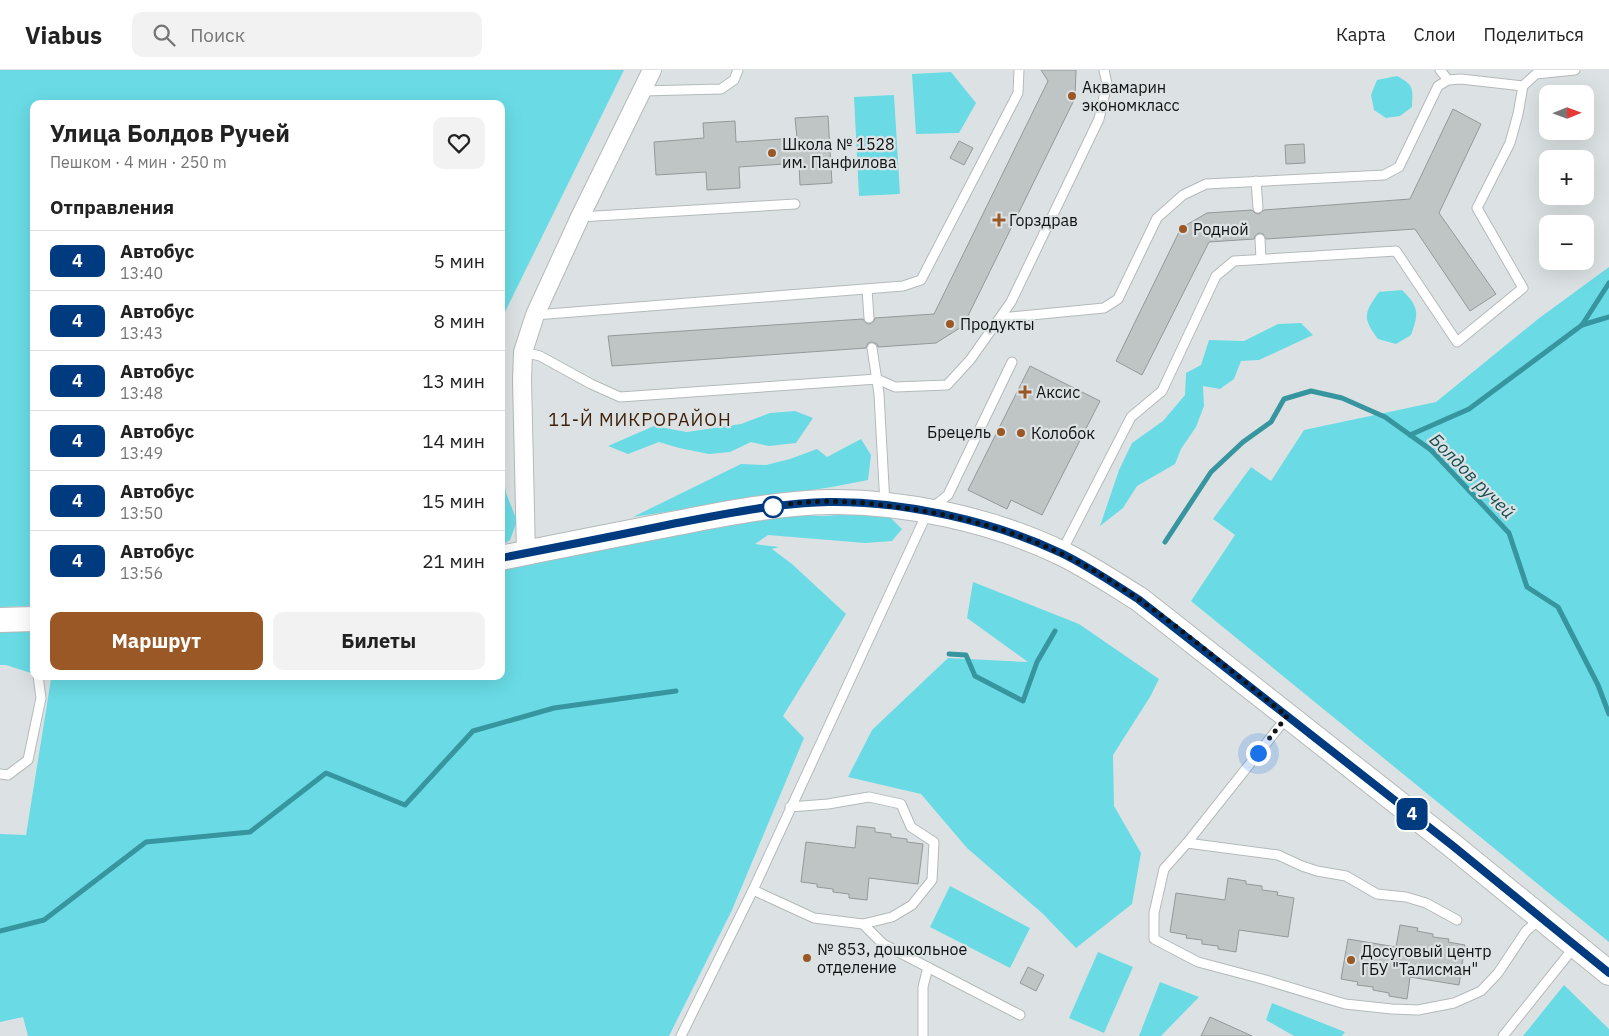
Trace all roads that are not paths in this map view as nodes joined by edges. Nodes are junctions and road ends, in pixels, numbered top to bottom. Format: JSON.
{"nodes":[{"id":1,"x":652,"y":70,"type":"edge"},
{"id":2,"x":738,"y":70,"type":"edge"},
{"id":3,"x":1019,"y":70,"type":"edge"},
{"id":4,"x":1104,"y":70,"type":"edge"},
{"id":5,"x":1440,"y":70,"type":"edge"},
{"id":6,"x":1575,"y":70,"type":"edge"},
{"id":7,"x":1458,"y":74,"type":"edge"},
{"id":8,"x":1448,"y":80,"type":"junction"},
{"id":9,"x":1523,"y":86,"type":"junction"},
{"id":10,"x":642,"y":91,"type":"junction"},
{"id":11,"x":1256,"y":182,"type":"junction"},
{"id":12,"x":794,"y":204,"type":"dead end"},
{"id":13,"x":1258,"y":208,"type":"dead end"},
{"id":14,"x":580,"y":217,"type":"junction"},
{"id":15,"x":1260,"y":239,"type":"dead end"},
{"id":16,"x":1261,"y":259,"type":"junction"},
{"id":17,"x":867,"y":289,"type":"junction"},
{"id":18,"x":535,"y":315,"type":"junction"},
{"id":19,"x":869,"y":318,"type":"dead end"},
{"id":20,"x":1001,"y":318,"type":"junction"},
{"id":21,"x":872,"y":348,"type":"dead end"},
{"id":22,"x":523,"y":352,"type":"junction"},
{"id":23,"x":1012,"y":362,"type":"dead end"},
{"id":24,"x":877,"y":379,"type":"junction"},
{"id":25,"x":885,"y":505,"type":"junction"},
{"id":26,"x":928,"y":511,"type":"junction"},
{"id":27,"x":526,"y":553,"type":"junction"},
{"id":28,"x":1061,"y":553,"type":"junction"},
{"id":29,"x":505,"y":557,"type":"edge"},
{"id":30,"x":30,"y":619,"type":"edge"},
{"id":31,"x":0,"y":620,"type":"edge"},
{"id":32,"x":39,"y":680,"type":"edge"},
{"id":33,"x":1287,"y":716,"type":"junction"},
{"id":34,"x":0,"y":774,"type":"edge"},
{"id":35,"x":790,"y":807,"type":"junction"},
{"id":36,"x":1187,"y":843,"type":"junction"},
{"id":37,"x":753,"y":890,"type":"junction"},
{"id":38,"x":1541,"y":918,"type":"junction"},
{"id":39,"x":1457,"y":920,"type":"dead end"},
{"id":40,"x":863,"y":924,"type":"junction"},
{"id":41,"x":1575,"y":946,"type":"junction"},
{"id":42,"x":928,"y":967,"type":"junction"},
{"id":43,"x":1609,"y":973,"type":"edge"},
{"id":44,"x":1020,"y":1015,"type":"dead end"},
{"id":45,"x":681,"y":1036,"type":"edge"},
{"id":46,"x":923,"y":1036,"type":"edge"},
{"id":47,"x":1503,"y":1036,"type":"edge"}],
"edges":[{"from":1,"to":10,"type":"street"},
{"from":2,"to":10,"type":"lane"},
{"from":3,"to":17,"type":"lane"},
{"from":4,"to":20,"type":"lane"},
{"from":5,"to":8,"type":"lane"},
{"from":6,"to":9,"type":"lane"},
{"from":7,"to":8,"type":"lane"},
{"from":7,"to":9,"type":"lane"},
{"from":8,"to":11,"type":"lane"},
{"from":9,"to":16,"type":"lane"},
{"from":10,"to":14,"type":"street"},
{"from":11,"to":13,"type":"lane"},
{"from":11,"to":20,"type":"lane"},
{"from":12,"to":14,"type":"lane"},
{"from":14,"to":18,"type":"street"},
{"from":15,"to":16,"type":"lane"},
{"from":16,"to":28,"type":"lane"},
{"from":17,"to":18,"type":"lane"},
{"from":17,"to":19,"type":"lane"},
{"from":18,"to":22,"type":"street"},
{"from":20,"to":24,"type":"lane"},
{"from":21,"to":24,"type":"lane"},
{"from":22,"to":24,"type":"lane"},
{"from":22,"to":27,"type":"street"},
{"from":23,"to":26,"type":"lane"},
{"from":24,"to":25,"type":"lane"},
{"from":25,"to":26,"type":"street"},
{"from":25,"to":27,"type":"street"},
{"from":26,"to":28,"type":"street"},
{"from":26,"to":35,"type":"lane"},
{"from":27,"to":29,"type":"street"},
{"from":28,"to":33,"type":"street"},
{"from":30,"to":31,"type":"street"},
{"from":32,"to":34,"type":"lane"},
{"from":33,"to":36,"type":"lane"},
{"from":33,"to":38,"type":"street"},
{"from":35,"to":37,"type":"lane"},
{"from":35,"to":40,"type":"lane"},
{"from":36,"to":38,"type":"lane"},
{"from":36,"to":39,"type":"lane"},
{"from":37,"to":40,"type":"lane"},
{"from":37,"to":45,"type":"lane"},
{"from":38,"to":41,"type":"street"},
{"from":40,"to":42,"type":"lane"},
{"from":41,"to":43,"type":"street"},
{"from":41,"to":47,"type":"lane"},
{"from":42,"to":44,"type":"lane"},
{"from":42,"to":46,"type":"lane"}]}
